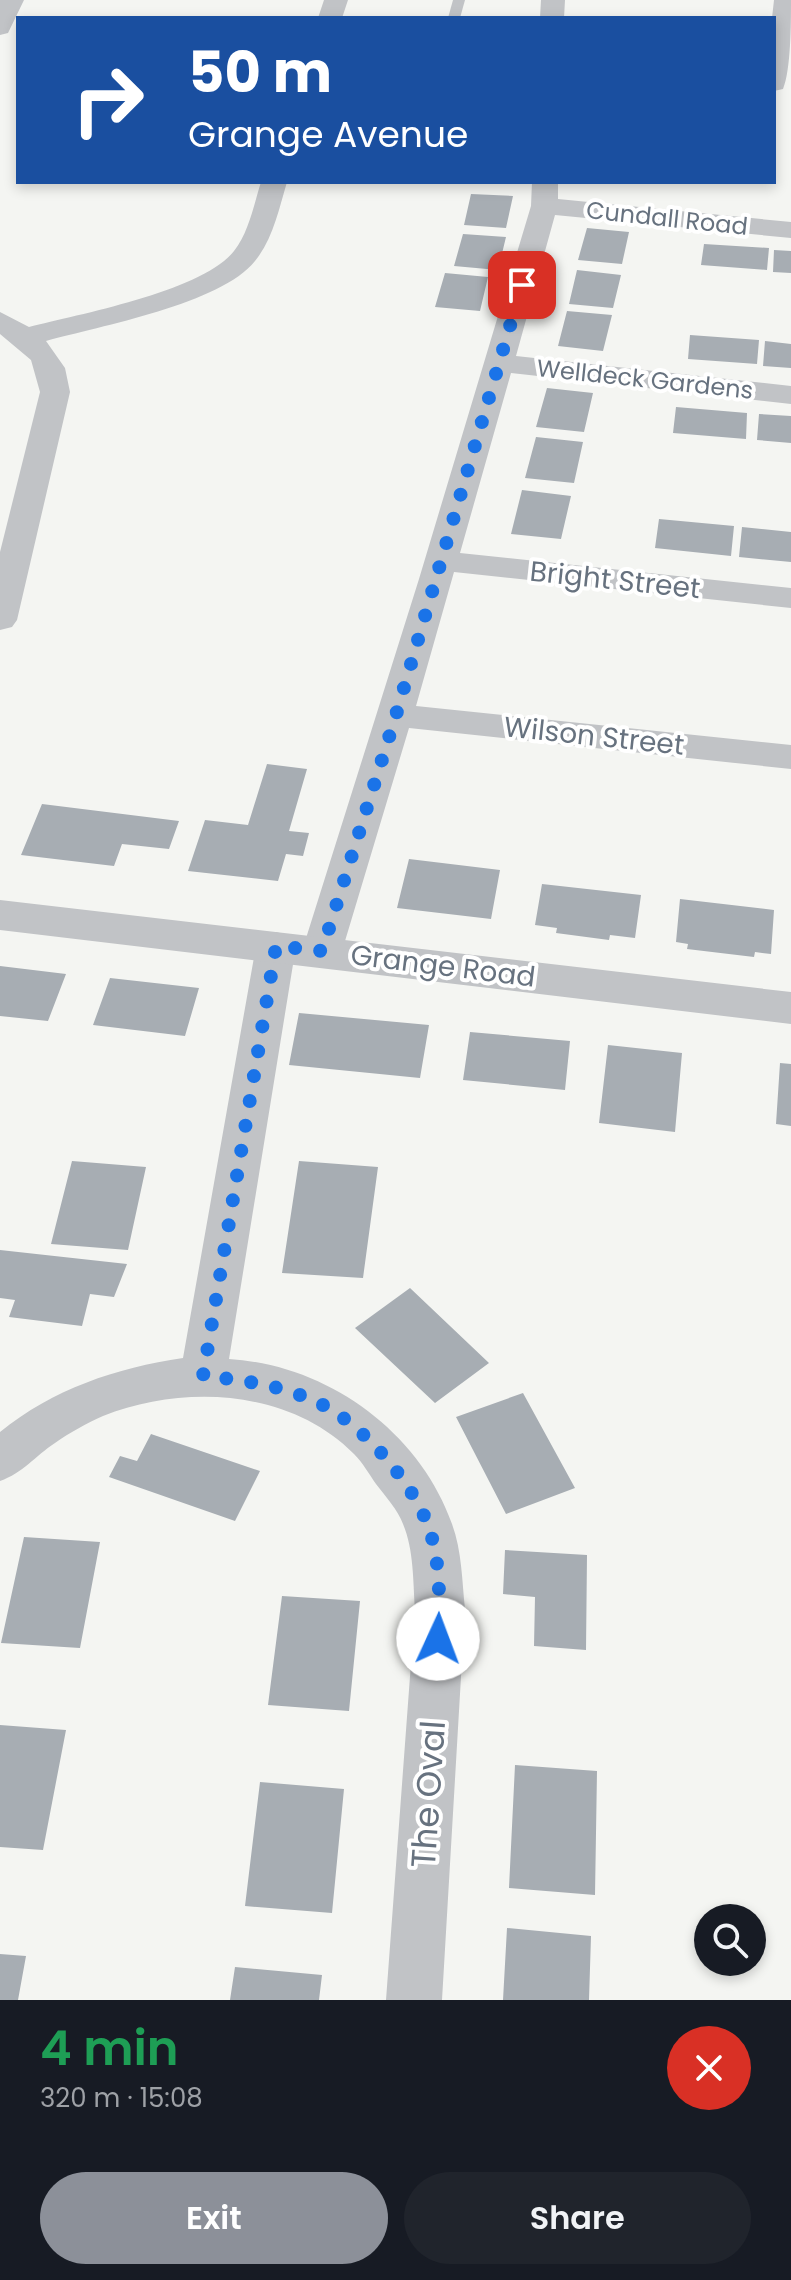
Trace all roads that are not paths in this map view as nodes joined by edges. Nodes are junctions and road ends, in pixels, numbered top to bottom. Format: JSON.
{"nodes":[{"id":1,"x":12,"y":0,"type":"edge"},
{"id":2,"x":786,"y":0,"type":"edge"},
{"id":3,"x":787,"y":27,"type":"edge"},
{"id":4,"x":0,"y":28,"type":"edge"},
{"id":5,"x":781,"y":71,"type":"edge"},
{"id":6,"x":273,"y":184,"type":"edge"},
{"id":7,"x":544,"y":194,"type":"edge"},
{"id":8,"x":791,"y":230,"type":"edge"},
{"id":9,"x":13,"y":329,"type":"edge"},
{"id":10,"x":500,"y":363,"type":"junction"},
{"id":11,"x":791,"y":395,"type":"edge"},
{"id":12,"x":439,"y":561,"type":"junction"},
{"id":13,"x":791,"y":598,"type":"edge"},
{"id":14,"x":0,"y":620,"type":"edge"},
{"id":15,"x":396,"y":715,"type":"junction"},
{"id":16,"x":791,"y":757,"type":"edge"},
{"id":17,"x":0,"y":915,"type":"edge"},
{"id":18,"x":276,"y":946,"type":"junction"},
{"id":19,"x":322,"y":951,"type":"junction"},
{"id":20,"x":791,"y":1008,"type":"edge"},
{"id":21,"x":203,"y":1376,"type":"junction"},
{"id":22,"x":0,"y":1460,"type":"edge"},
{"id":23,"x":414,"y":2000,"type":"edge"}],
"edges":[{"from":1,"to":4,"type":"street"},
{"from":2,"to":3,"type":"street"},
{"from":3,"to":5,"type":"street"},
{"from":6,"to":9,"type":"street"},
{"from":7,"to":8,"type":"street","name":"Cundall Road"},
{"from":7,"to":10,"type":"street"},
{"from":9,"to":14,"type":"street"},
{"from":10,"to":11,"type":"street","name":"Welldeck Gardens"},
{"from":10,"to":12,"type":"street"},
{"from":12,"to":13,"type":"street","name":"Bright Street"},
{"from":12,"to":15,"type":"street"},
{"from":15,"to":16,"type":"street","name":"Wilson Street"},
{"from":15,"to":19,"type":"street"},
{"from":17,"to":18,"type":"street","name":"Grange Road"},
{"from":18,"to":19,"type":"street","name":"Grange Road"},
{"from":18,"to":21,"type":"street"},
{"from":19,"to":20,"type":"street","name":"Grange Road"},
{"from":21,"to":22,"type":"street","name":"The Oval"},
{"from":21,"to":23,"type":"street","name":"The Oval"}]}
